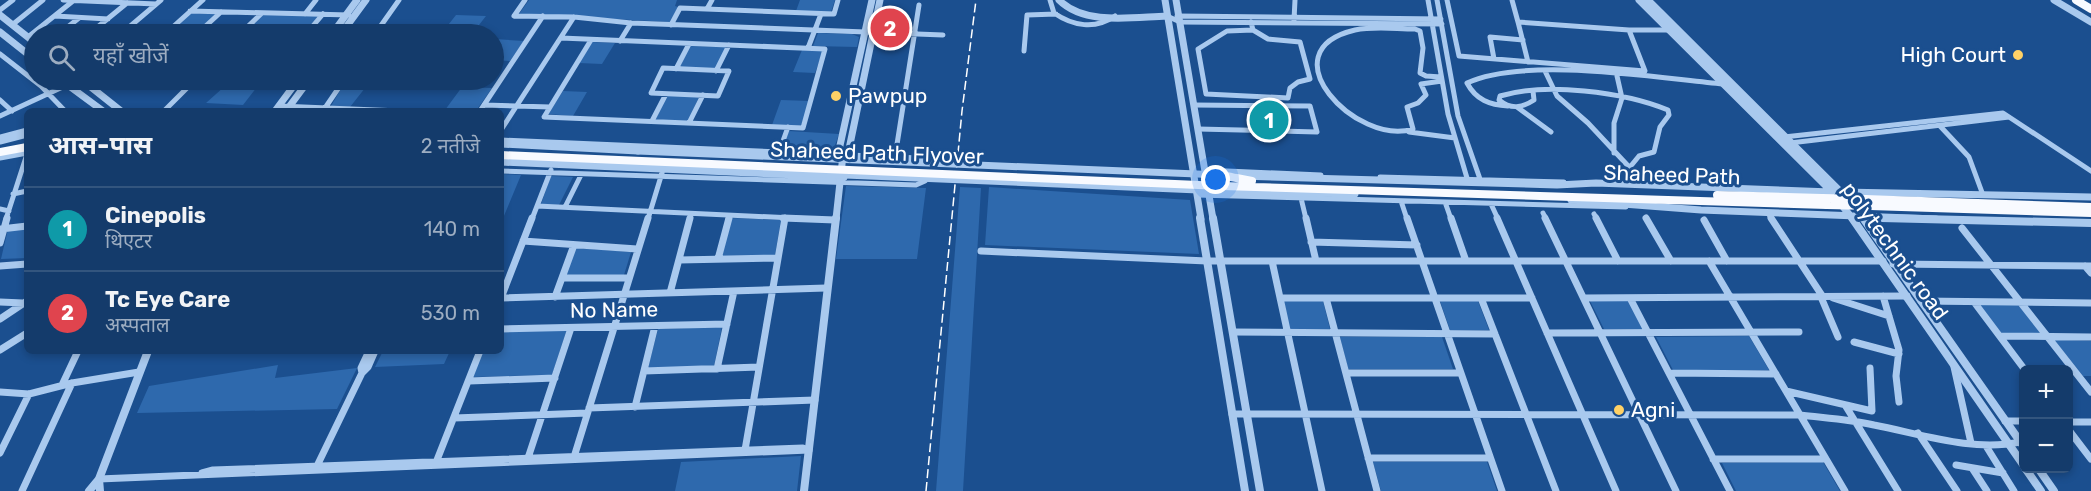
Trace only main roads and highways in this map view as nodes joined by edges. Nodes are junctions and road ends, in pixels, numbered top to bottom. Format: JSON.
{"nodes":[{"id":1,"x":2079,"y":0,"type":"edge"},
{"id":2,"x":2091,"y":4,"type":"edge"},
{"id":3,"x":2091,"y":10,"type":"edge"},
{"id":4,"x":0,"y":147,"type":"edge"},
{"id":5,"x":24,"y":149,"type":"edge"},
{"id":6,"x":24,"y":150,"type":"edge"},
{"id":7,"x":504,"y":150,"type":"edge"},
{"id":8,"x":504,"y":155,"type":"edge"},
{"id":9,"x":2,"y":156,"type":"edge"},
{"id":10,"x":1222,"y":183,"type":"junction"},
{"id":11,"x":1252,"y":184,"type":"junction"},
{"id":12,"x":1825,"y":201,"type":"junction"},
{"id":13,"x":1867,"y":202,"type":"junction"},
{"id":14,"x":2091,"y":207,"type":"edge"},
{"id":15,"x":2091,"y":213,"type":"edge"}],
"edges":[{"from":1,"to":2,"type":"highway"},
{"from":1,"to":3,"type":"highway"},
{"from":4,"to":5,"type":"highway"},
{"from":6,"to":9,"type":"highway"},
{"from":7,"to":10,"type":"highway","name":"Shaheed Path Flyover"},
{"from":8,"to":10,"type":"highway","name":"Shaheed Path Flyover","bridge":true},
{"from":10,"to":11,"type":"highway"},
{"from":10,"to":11,"type":"highway"},
{"from":11,"to":12,"type":"highway","name":"Shaheed Path"},
{"from":11,"to":12,"type":"highway","name":"Shaheed Path"},
{"from":12,"to":13,"type":"highway","name":"Shaheed Path","bridge":true},
{"from":13,"to":14,"type":"highway","name":"Shaheed Path"},
{"from":13,"to":15,"type":"highway","name":"Shaheed Path"}]}
